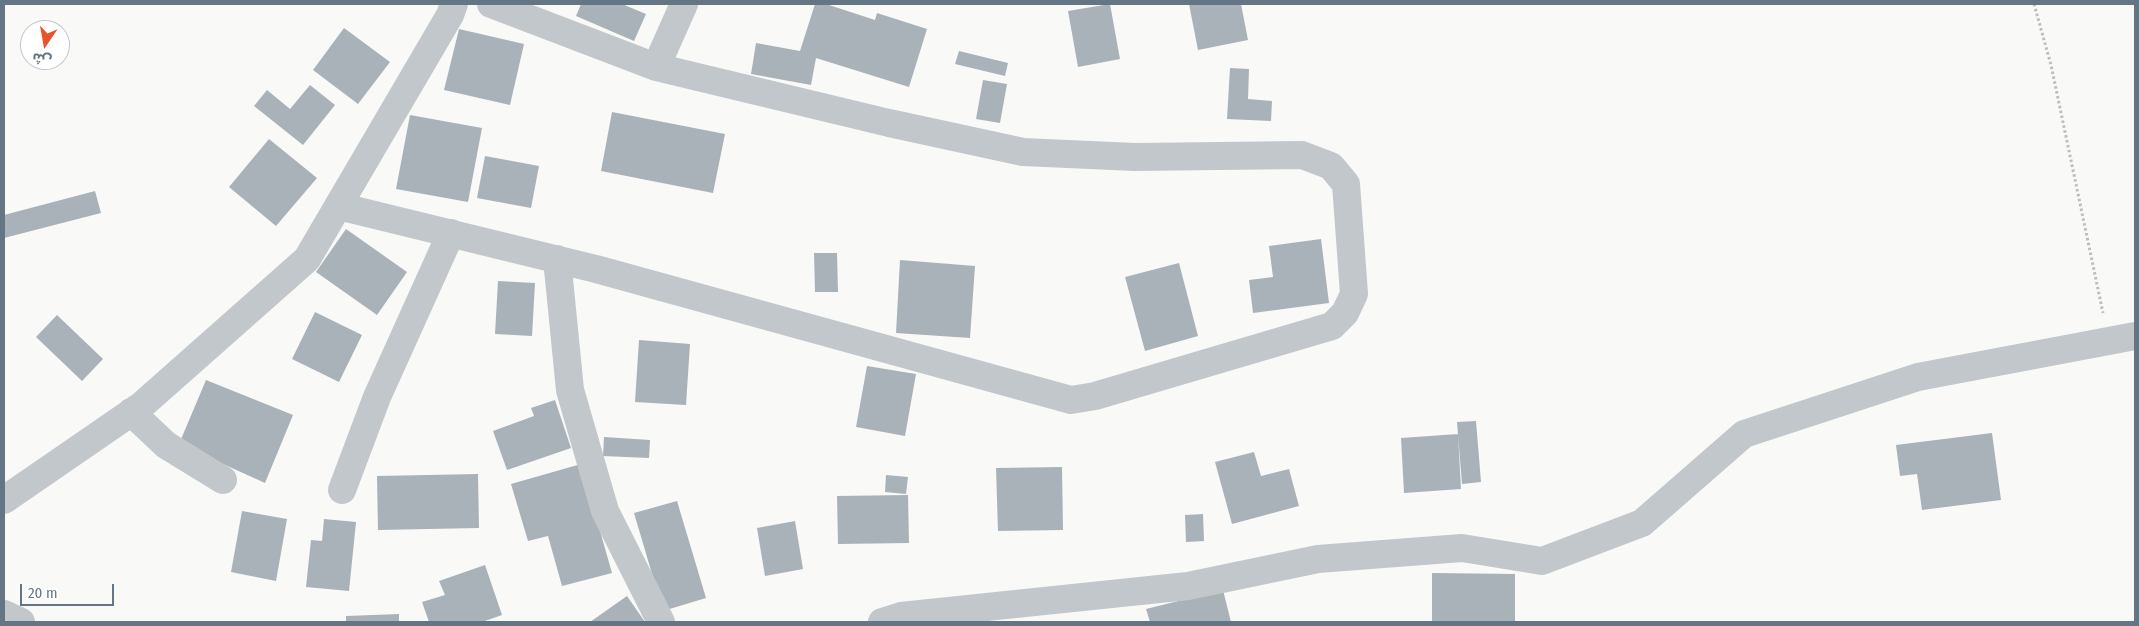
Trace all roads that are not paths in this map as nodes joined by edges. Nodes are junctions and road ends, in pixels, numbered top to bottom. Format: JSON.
{"nodes":[{"id":1,"x":454,"y":4,"type":"edge"},
{"id":2,"x":491,"y":4,"type":"edge"},
{"id":3,"x":684,"y":4,"type":"edge"},
{"id":4,"x":656,"y":67,"type":"junction"},
{"id":5,"x":338,"y":206,"type":"junction"},
{"id":6,"x":451,"y":233,"type":"junction"},
{"id":7,"x":556,"y":259,"type":"junction"},
{"id":8,"x":2122,"y":338,"type":"edge"},
{"id":9,"x":131,"y":412,"type":"junction"},
{"id":10,"x":223,"y":480,"type":"dead end"},
{"id":11,"x":342,"y":490,"type":"dead end"},
{"id":12,"x":4,"y":500,"type":"edge"},
{"id":13,"x":4,"y":614,"type":"edge"},
{"id":14,"x":21,"y":622,"type":"edge"},
{"id":15,"x":661,"y":622,"type":"edge"},
{"id":16,"x":882,"y":622,"type":"edge"}],
"edges":[{"from":1,"to":5,"type":"street"},
{"from":2,"to":4,"type":"street"},
{"from":3,"to":4,"type":"street"},
{"from":4,"to":7,"type":"street"},
{"from":5,"to":6,"type":"street"},
{"from":5,"to":9,"type":"street"},
{"from":6,"to":7,"type":"street"},
{"from":6,"to":11,"type":"street"},
{"from":7,"to":15,"type":"street"},
{"from":8,"to":16,"type":"street"},
{"from":9,"to":10,"type":"street"},
{"from":9,"to":12,"type":"street"},
{"from":13,"to":14,"type":"street"}]}
